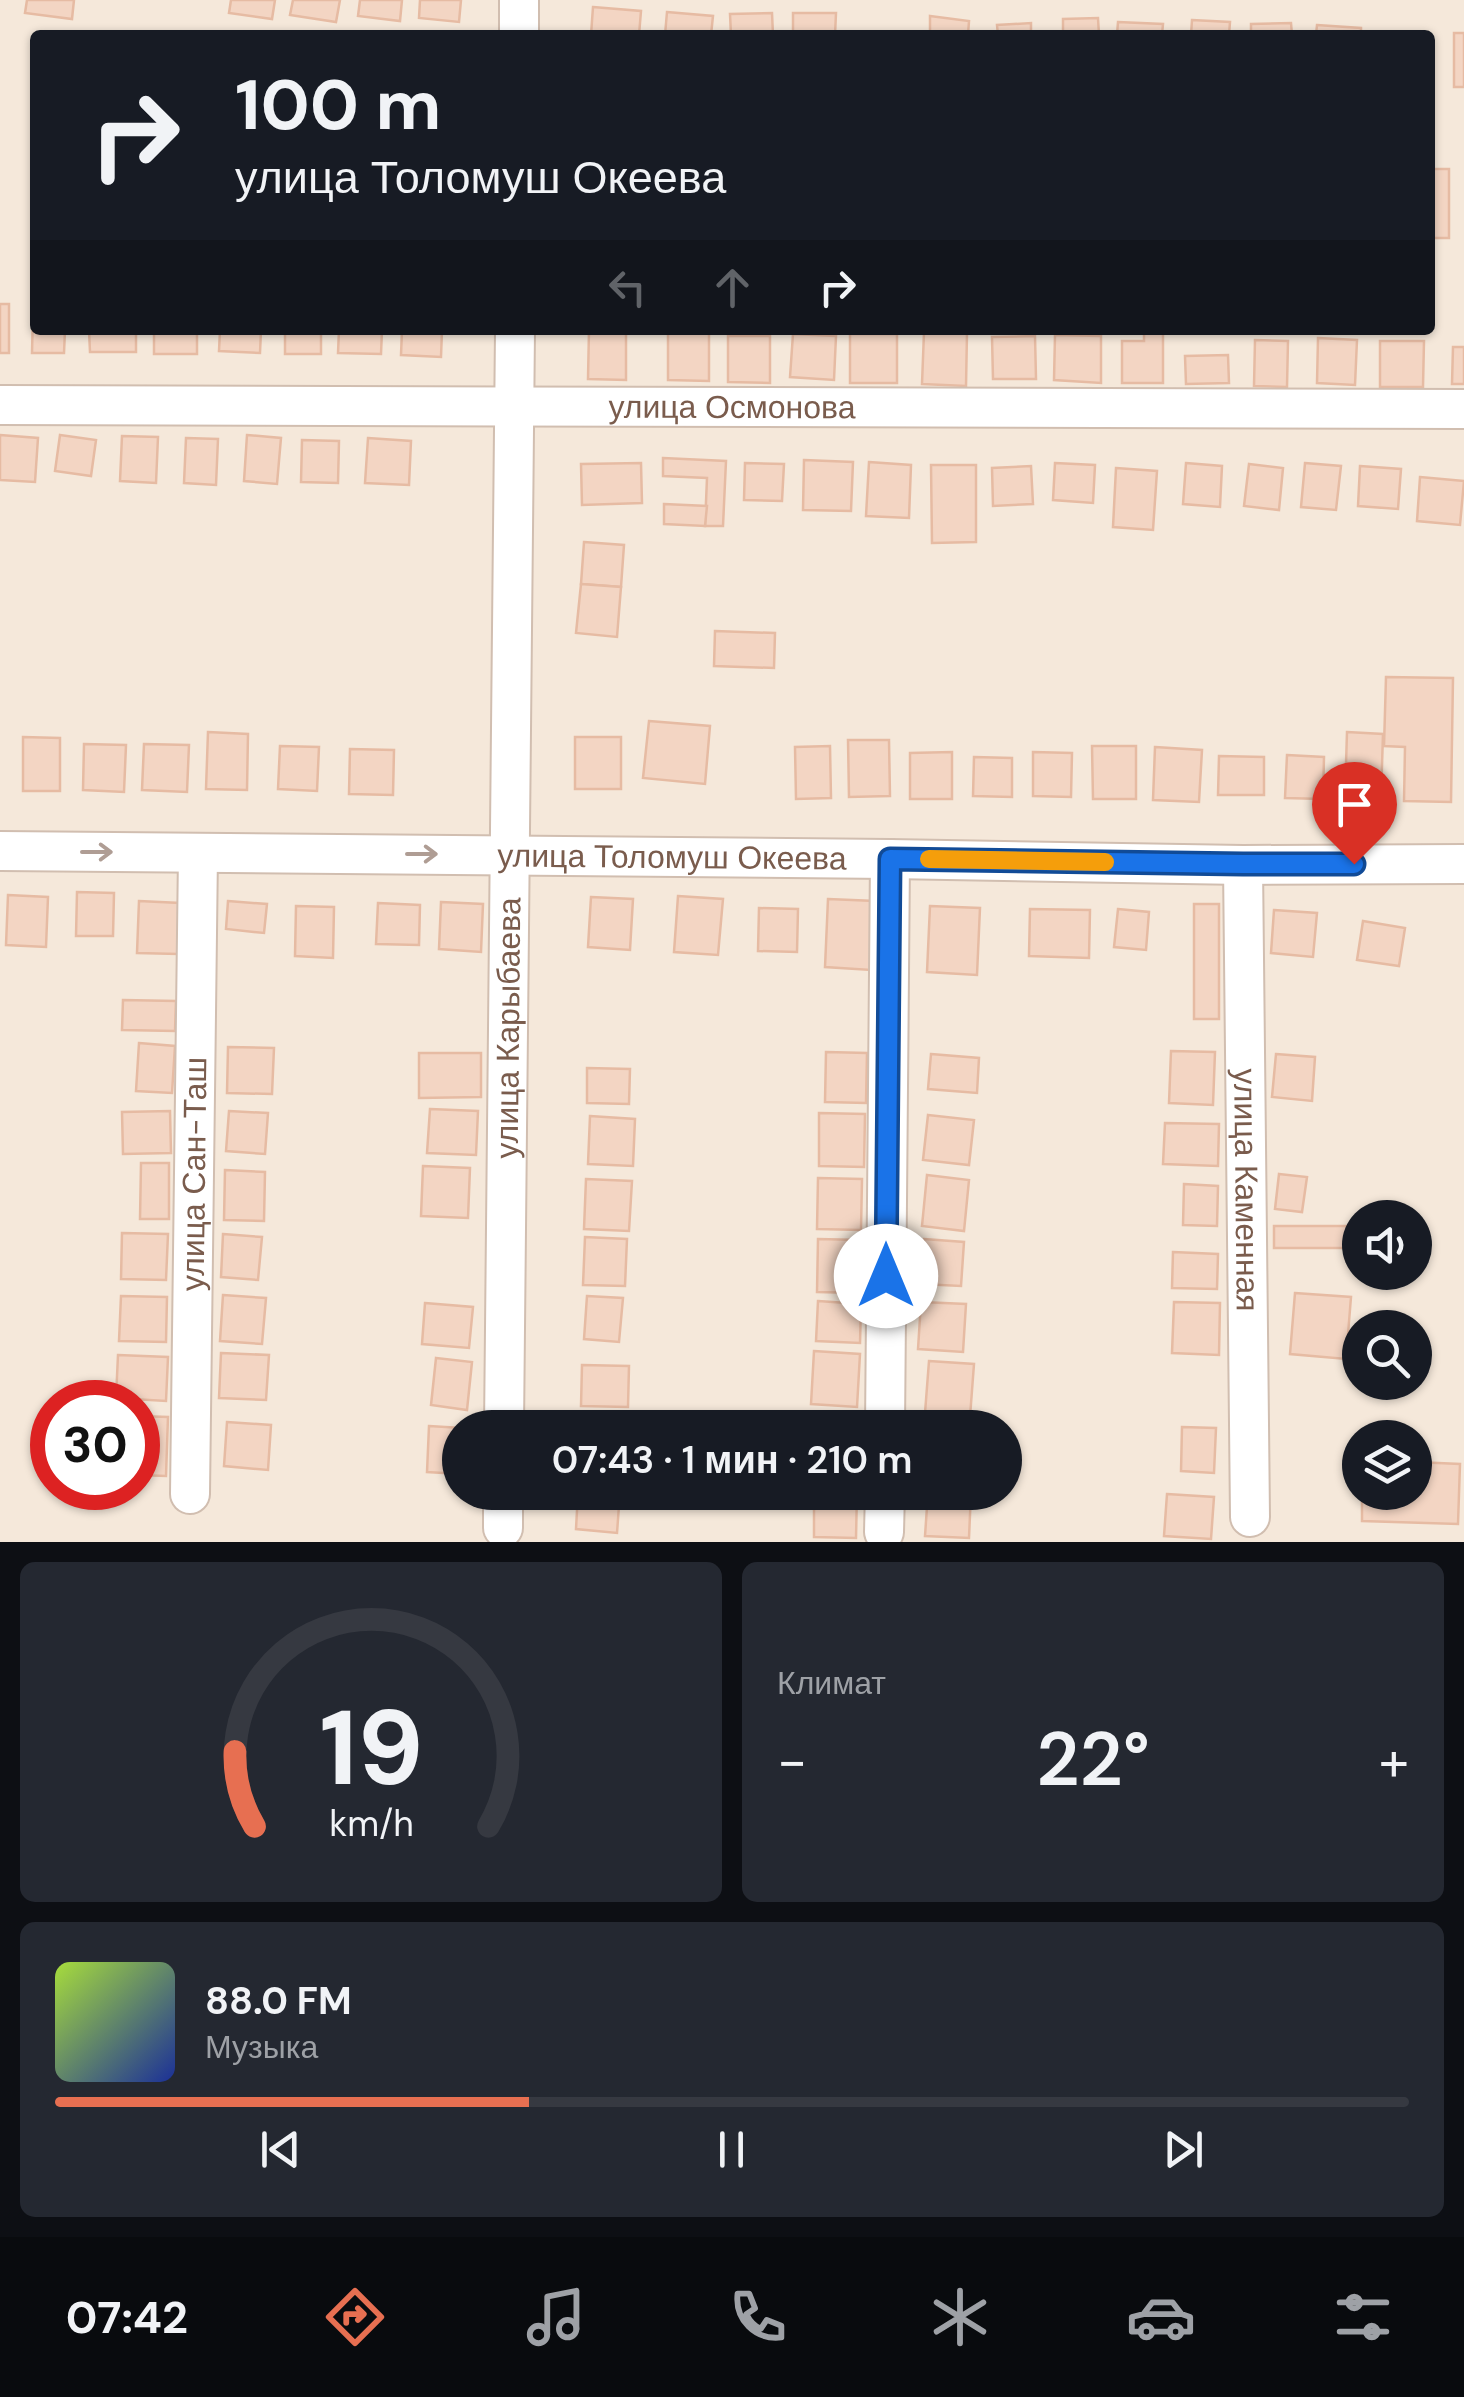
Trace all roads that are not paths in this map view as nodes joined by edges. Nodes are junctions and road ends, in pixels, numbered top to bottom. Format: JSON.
{"nodes":[{"id":1,"x":519,"y":0,"type":"edge"},
{"id":2,"x":519,"y":30,"type":"edge"},
{"id":3,"x":515,"y":335,"type":"edge"},
{"id":4,"x":0,"y":405,"type":"edge"},
{"id":5,"x":514,"y":406,"type":"junction"},
{"id":6,"x":1464,"y":409,"type":"edge"},
{"id":7,"x":0,"y":851,"type":"edge"},
{"id":8,"x":198,"y":852,"type":"junction"},
{"id":9,"x":508,"y":855,"type":"junction"},
{"id":10,"x":890,"y":859,"type":"junction"},
{"id":11,"x":1243,"y":864,"type":"junction"},
{"id":12,"x":1464,"y":864,"type":"edge"},
{"id":13,"x":504,"y":1410,"type":"edge"},
{"id":14,"x":885,"y":1410,"type":"edge"},
{"id":15,"x":190,"y":1494,"type":"dead end"},
{"id":16,"x":884,"y":1510,"type":"edge"},
{"id":17,"x":1250,"y":1517,"type":"dead end"},
{"id":18,"x":884,"y":1532,"type":"dead end"}],
"edges":[{"from":1,"to":2,"type":"street"},
{"from":3,"to":5,"type":"street","name":"улица Карыбаева"},
{"from":4,"to":5,"type":"street","name":"улица Осмонова"},
{"from":5,"to":6,"type":"street","name":"улица Осмонова"},
{"from":5,"to":9,"type":"street","name":"улица Карыбаева"},
{"from":7,"to":8,"type":"street","name":"улица Толомуш Океева","one_way":true},
{"from":8,"to":9,"type":"street","name":"улица Толомуш Океева","one_way":true},
{"from":8,"to":15,"type":"street","name":"улица Сан-Таш"},
{"from":9,"to":10,"type":"street","name":"улица Толомуш Океева"},
{"from":9,"to":13,"type":"street","name":"улица Карыбаева"},
{"from":10,"to":11,"type":"street","name":"улица Толомуш Океева"},
{"from":10,"to":14,"type":"street"},
{"from":11,"to":12,"type":"street","name":"улица Толомуш Океева"},
{"from":11,"to":17,"type":"street","name":"улица Каменная"},
{"from":16,"to":18,"type":"street"}]}
